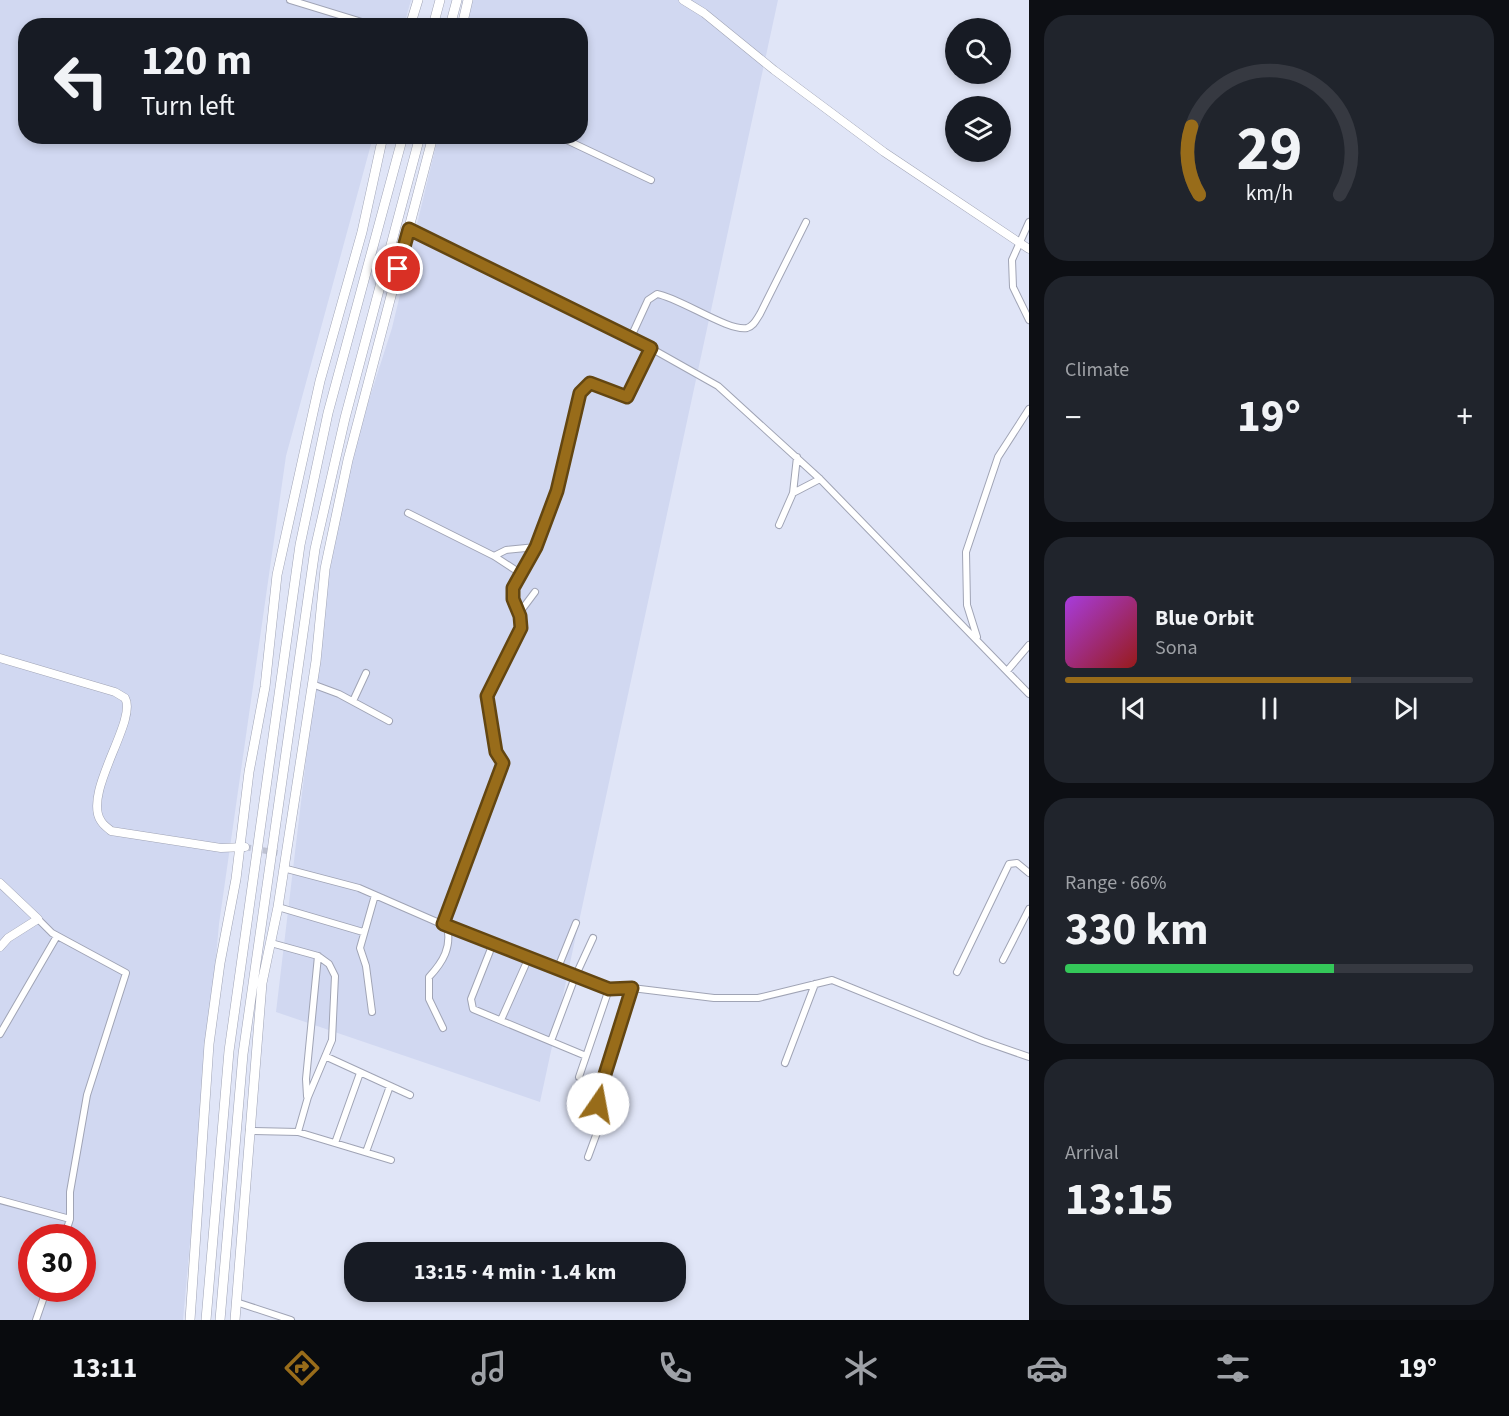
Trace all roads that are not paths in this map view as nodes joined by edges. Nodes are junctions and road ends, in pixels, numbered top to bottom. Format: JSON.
{"nodes":[{"id":1,"x":290,"y":0,"type":"edge"},
{"id":2,"x":418,"y":0,"type":"edge"},
{"id":3,"x":440,"y":0,"type":"edge"},
{"id":4,"x":457,"y":0,"type":"edge"},
{"id":5,"x":468,"y":0,"type":"edge"},
{"id":6,"x":683,"y":0,"type":"edge"},
{"id":7,"x":349,"y":18,"type":"edge"},
{"id":8,"x":412,"y":18,"type":"edge"},
{"id":9,"x":435,"y":18,"type":"edge"},
{"id":10,"x":452,"y":18,"type":"edge"},
{"id":11,"x":464,"y":18,"type":"edge"},
{"id":12,"x":381,"y":144,"type":"edge"},
{"id":13,"x":401,"y":144,"type":"edge"},
{"id":14,"x":418,"y":144,"type":"edge"},
{"id":15,"x":431,"y":144,"type":"edge"},
{"id":16,"x":575,"y":144,"type":"edge"},
{"id":17,"x":651,"y":180,"type":"dead end"},
{"id":18,"x":806,"y":222,"type":"dead end"},
{"id":19,"x":1029,"y":222,"type":"edge"},
{"id":20,"x":409,"y":229,"type":"junction"},
{"id":21,"x":1020,"y":241,"type":"junction"},
{"id":22,"x":1029,"y":249,"type":"edge"},
{"id":23,"x":350,"y":273,"type":"junction"},
{"id":24,"x":364,"y":278,"type":"junction"},
{"id":25,"x":1029,"y":320,"type":"edge"},
{"id":26,"x":631,"y":337,"type":"junction"},
{"id":27,"x":651,"y":348,"type":"junction"},
{"id":28,"x":1029,"y":409,"type":"edge"},
{"id":29,"x":797,"y":457,"type":"junction"},
{"id":30,"x":820,"y":478,"type":"junction"},
{"id":31,"x":793,"y":493,"type":"junction"},
{"id":32,"x":408,"y":513,"type":"dead end"},
{"id":33,"x":779,"y":525,"type":"dead end"},
{"id":34,"x":536,"y":547,"type":"junction"},
{"id":35,"x":494,"y":556,"type":"junction"},
{"id":36,"x":520,"y":573,"type":"junction"},
{"id":37,"x":535,"y":592,"type":"dead end"},
{"id":38,"x":520,"y":616,"type":"junction"},
{"id":39,"x":978,"y":640,"type":"junction"},
{"id":40,"x":1029,"y":645,"type":"edge"},
{"id":41,"x":1022,"y":655,"type":"junction"},
{"id":42,"x":0,"y":657,"type":"edge"},
{"id":43,"x":1029,"y":660,"type":"edge"},
{"id":44,"x":1007,"y":671,"type":"junction"},
{"id":45,"x":366,"y":674,"type":"dead end"},
{"id":46,"x":312,"y":684,"type":"junction"},
{"id":47,"x":1029,"y":694,"type":"edge"},
{"id":48,"x":353,"y":701,"type":"junction"},
{"id":49,"x":388,"y":721,"type":"dead end"},
{"id":50,"x":243,"y":847,"type":"junction"},
{"id":51,"x":283,"y":868,"type":"junction"},
{"id":52,"x":1029,"y":873,"type":"edge"},
{"id":53,"x":0,"y":883,"type":"edge"},
{"id":54,"x":375,"y":895,"type":"junction"},
{"id":55,"x":278,"y":907,"type":"junction"},
{"id":56,"x":1029,"y":909,"type":"edge"},
{"id":57,"x":38,"y":919,"type":"junction"},
{"id":58,"x":576,"y":923,"type":"dead end"},
{"id":59,"x":445,"y":925,"type":"junction"},
{"id":60,"x":363,"y":932,"type":"junction"},
{"id":61,"x":57,"y":936,"type":"junction"},
{"id":62,"x":593,"y":938,"type":"dead end"},
{"id":63,"x":270,"y":943,"type":"junction"},
{"id":64,"x":492,"y":946,"type":"junction"},
{"id":65,"x":0,"y":947,"type":"edge"},
{"id":66,"x":318,"y":956,"type":"junction"},
{"id":67,"x":529,"y":957,"type":"junction"},
{"id":68,"x":1003,"y":960,"type":"dead end"},
{"id":69,"x":557,"y":970,"type":"junction"},
{"id":70,"x":957,"y":972,"type":"dead end"},
{"id":71,"x":575,"y":977,"type":"junction"},
{"id":72,"x":815,"y":984,"type":"junction"},
{"id":73,"x":632,"y":988,"type":"junction"},
{"id":74,"x":609,"y":989,"type":"junction"},
{"id":75,"x":372,"y":1012,"type":"dead end"},
{"id":76,"x":501,"y":1020,"type":"junction"},
{"id":77,"x":443,"y":1028,"type":"dead end"},
{"id":78,"x":0,"y":1034,"type":"edge"},
{"id":79,"x":551,"y":1041,"type":"junction"},
{"id":80,"x":586,"y":1056,"type":"junction"},
{"id":81,"x":327,"y":1057,"type":"junction"},
{"id":82,"x":1029,"y":1057,"type":"edge"},
{"id":83,"x":785,"y":1063,"type":"dead end"},
{"id":84,"x":360,"y":1073,"type":"junction"},
{"id":85,"x":579,"y":1077,"type":"dead end"},
{"id":86,"x":390,"y":1086,"type":"junction"},
{"id":87,"x":410,"y":1095,"type":"dead end"},
{"id":88,"x":308,"y":1097,"type":"junction"},
{"id":89,"x":249,"y":1131,"type":"junction"},
{"id":90,"x":298,"y":1132,"type":"junction"},
{"id":91,"x":335,"y":1143,"type":"junction"},
{"id":92,"x":366,"y":1152,"type":"junction"},
{"id":93,"x":588,"y":1156,"type":"dead end"},
{"id":94,"x":391,"y":1160,"type":"dead end"},
{"id":95,"x":0,"y":1200,"type":"edge"},
{"id":96,"x":70,"y":1219,"type":"junction"},
{"id":97,"x":68,"y":1224,"type":"edge"},
{"id":98,"x":42,"y":1302,"type":"edge"},
{"id":99,"x":236,"y":1302,"type":"junction"},
{"id":100,"x":36,"y":1320,"type":"edge"},
{"id":101,"x":190,"y":1320,"type":"edge"},
{"id":102,"x":206,"y":1320,"type":"edge"},
{"id":103,"x":220,"y":1320,"type":"edge"},
{"id":104,"x":235,"y":1320,"type":"edge"},
{"id":105,"x":291,"y":1320,"type":"edge"}],
"edges":[{"from":1,"to":7,"type":"street"},
{"from":2,"to":8,"type":"highway"},
{"from":3,"to":9,"type":"highway"},
{"from":4,"to":10,"type":"highway"},
{"from":5,"to":11,"type":"highway"},
{"from":6,"to":21,"type":"street"},
{"from":12,"to":23,"type":"highway"},
{"from":13,"to":24,"type":"highway"},
{"from":14,"to":103,"type":"highway"},
{"from":15,"to":20,"type":"highway"},
{"from":16,"to":17,"type":"street"},
{"from":18,"to":26,"type":"street"},
{"from":19,"to":21,"type":"street"},
{"from":20,"to":26,"type":"street"},
{"from":20,"to":46,"type":"highway"},
{"from":21,"to":22,"type":"street"},
{"from":21,"to":25,"type":"street"},
{"from":23,"to":24,"type":"highway"},
{"from":23,"to":50,"type":"highway"},
{"from":24,"to":102,"type":"highway"},
{"from":26,"to":27,"type":"street"},
{"from":27,"to":29,"type":"street"},
{"from":27,"to":34,"type":"street"},
{"from":28,"to":39,"type":"street"},
{"from":29,"to":30,"type":"street"},
{"from":29,"to":31,"type":"street"},
{"from":30,"to":31,"type":"street"},
{"from":30,"to":39,"type":"street"},
{"from":31,"to":33,"type":"street"},
{"from":32,"to":35,"type":"street"},
{"from":34,"to":35,"type":"street"},
{"from":34,"to":36,"type":"street"},
{"from":35,"to":36,"type":"street"},
{"from":36,"to":38,"type":"street"},
{"from":37,"to":38,"type":"street"},
{"from":38,"to":59,"type":"street"},
{"from":39,"to":44,"type":"street"},
{"from":40,"to":41,"type":"street"},
{"from":41,"to":43,"type":"street"},
{"from":41,"to":44,"type":"street"},
{"from":42,"to":50,"type":"street"},
{"from":44,"to":47,"type":"street"},
{"from":45,"to":48,"type":"street"},
{"from":46,"to":48,"type":"street"},
{"from":46,"to":51,"type":"highway"},
{"from":48,"to":49,"type":"street"},
{"from":50,"to":101,"type":"highway"},
{"from":51,"to":54,"type":"street"},
{"from":51,"to":55,"type":"highway"},
{"from":52,"to":70,"type":"street"},
{"from":53,"to":57,"type":"street"},
{"from":54,"to":59,"type":"street"},
{"from":54,"to":60,"type":"street"},
{"from":55,"to":60,"type":"street"},
{"from":55,"to":63,"type":"highway"},
{"from":56,"to":68,"type":"street"},
{"from":57,"to":61,"type":"street"},
{"from":57,"to":65,"type":"street"},
{"from":58,"to":69,"type":"street"},
{"from":59,"to":64,"type":"street"},
{"from":59,"to":77,"type":"street"},
{"from":60,"to":75,"type":"street"},
{"from":61,"to":78,"type":"street"},
{"from":61,"to":96,"type":"street"},
{"from":62,"to":71,"type":"street"},
{"from":63,"to":66,"type":"street"},
{"from":63,"to":89,"type":"highway"},
{"from":64,"to":67,"type":"street"},
{"from":64,"to":76,"type":"street"},
{"from":66,"to":81,"type":"street"},
{"from":66,"to":88,"type":"street"},
{"from":67,"to":69,"type":"street"},
{"from":67,"to":76,"type":"street"},
{"from":69,"to":71,"type":"street"},
{"from":71,"to":74,"type":"street"},
{"from":71,"to":79,"type":"street"},
{"from":72,"to":73,"type":"street"},
{"from":72,"to":82,"type":"street"},
{"from":72,"to":83,"type":"street"},
{"from":73,"to":74,"type":"street"},
{"from":73,"to":93,"type":"street"},
{"from":74,"to":80,"type":"street"},
{"from":76,"to":79,"type":"street"},
{"from":79,"to":80,"type":"street"},
{"from":80,"to":85,"type":"street"},
{"from":81,"to":84,"type":"street"},
{"from":81,"to":88,"type":"street"},
{"from":84,"to":86,"type":"street"},
{"from":84,"to":91,"type":"street"},
{"from":86,"to":87,"type":"street"},
{"from":86,"to":92,"type":"street"},
{"from":88,"to":90,"type":"street"},
{"from":89,"to":90,"type":"street"},
{"from":89,"to":99,"type":"highway"},
{"from":90,"to":91,"type":"street"},
{"from":91,"to":92,"type":"street"},
{"from":92,"to":94,"type":"street"},
{"from":95,"to":96,"type":"street"},
{"from":96,"to":97,"type":"street"},
{"from":98,"to":100,"type":"street"},
{"from":99,"to":104,"type":"highway"},
{"from":99,"to":105,"type":"street"}]}
